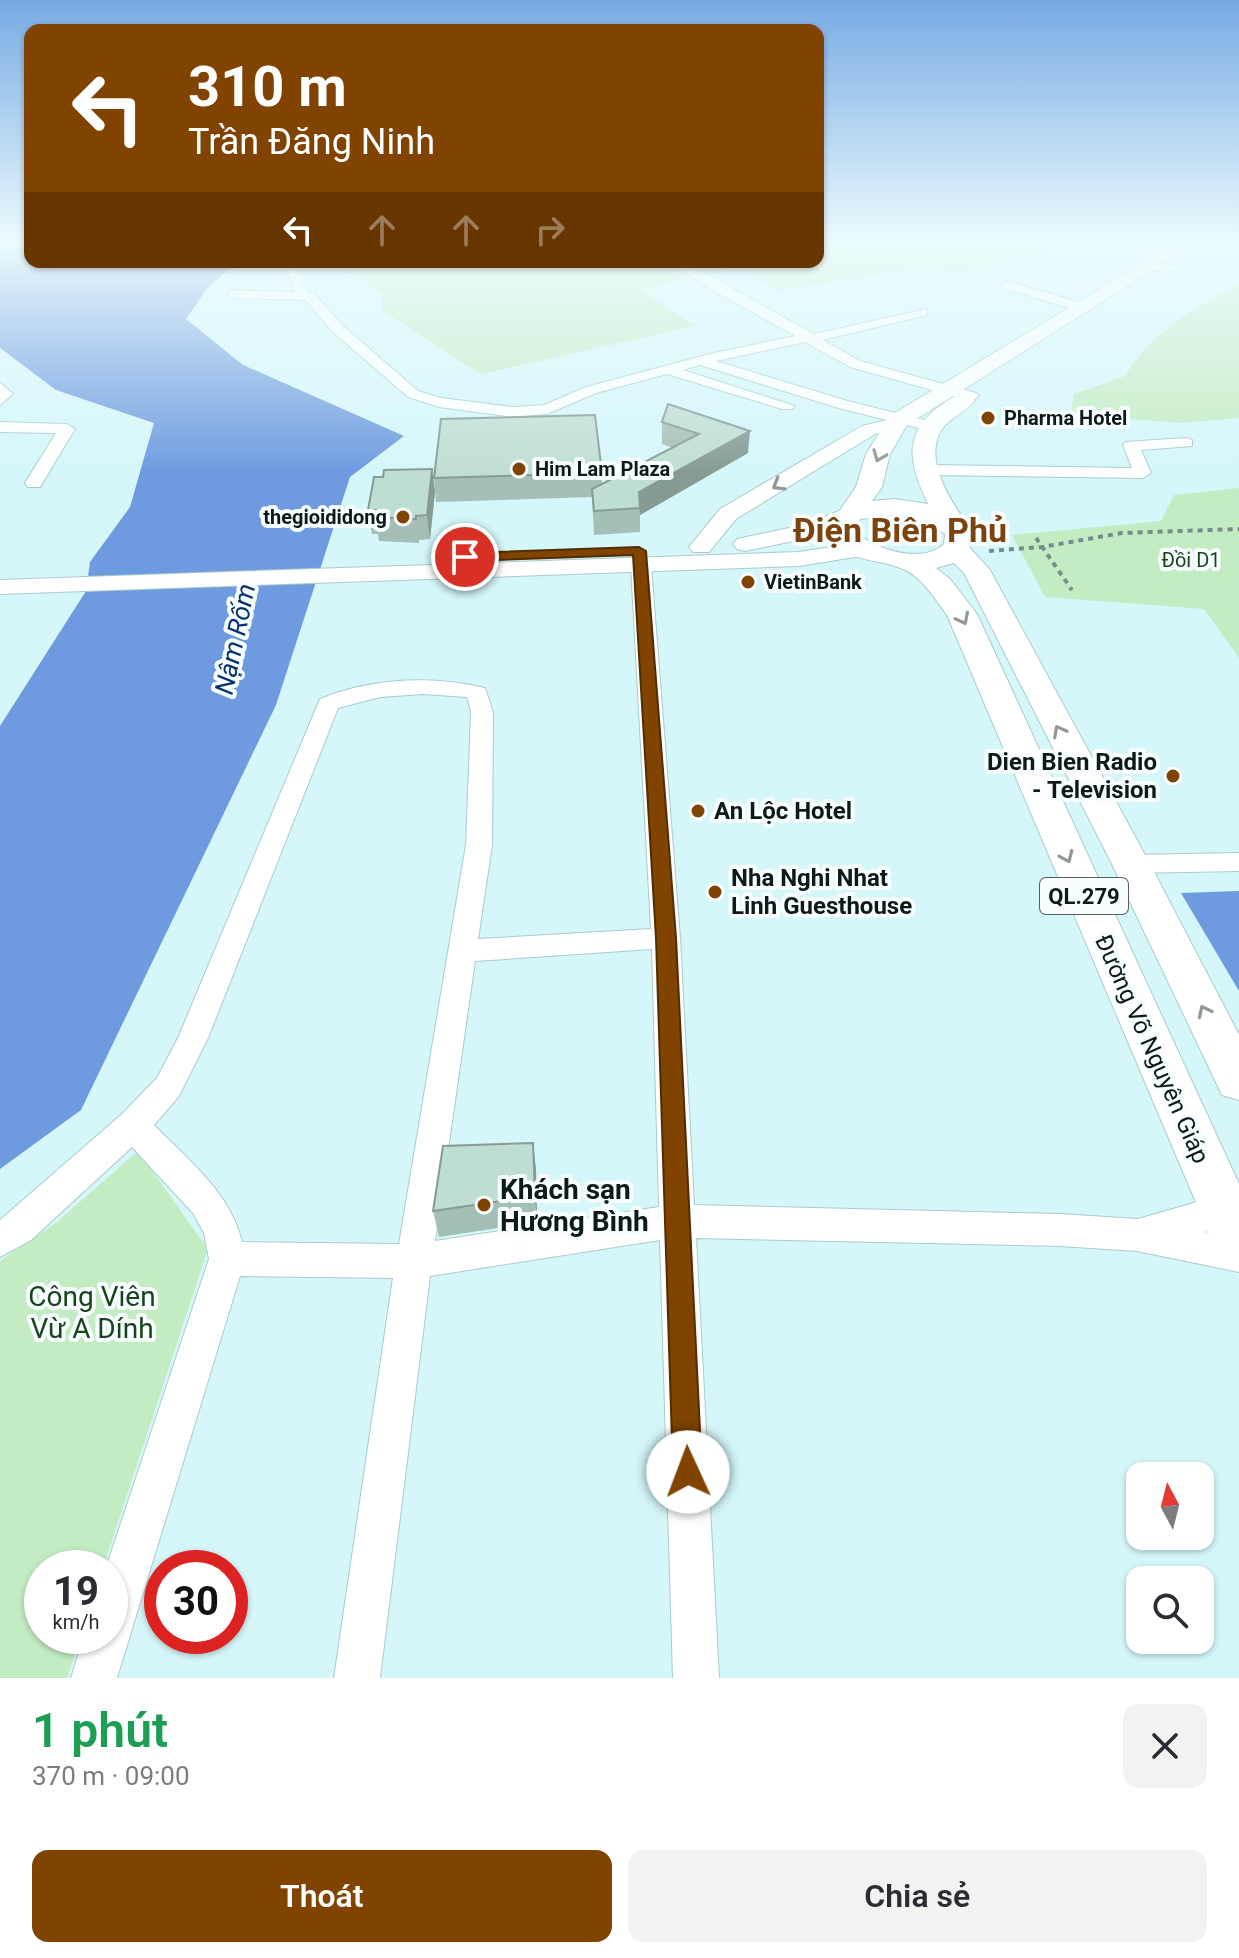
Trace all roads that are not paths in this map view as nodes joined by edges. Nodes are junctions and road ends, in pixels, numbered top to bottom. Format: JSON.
{"nodes":[{"id":1,"x":329,"y":318,"type":"edge"},
{"id":2,"x":774,"y":318,"type":"edge"},
{"id":3,"x":1066,"y":318,"type":"edge"},
{"id":4,"x":1087,"y":318,"type":"edge"},
{"id":5,"x":894,"y":319,"type":"joint"},
{"id":6,"x":926,"y":329,"type":"dead end"},
{"id":7,"x":810,"y":338,"type":"junction"},
{"id":8,"x":701,"y":361,"type":"junction"},
{"id":9,"x":668,"y":370,"type":"junction"},
{"id":10,"x":0,"y":387,"type":"edge"},
{"id":11,"x":944,"y":390,"type":"junction"},
{"id":12,"x":971,"y":396,"type":"junction"},
{"id":13,"x":0,"y":400,"type":"edge"},
{"id":14,"x":787,"y":406,"type":"dead end"},
{"id":15,"x":898,"y":422,"type":"junction"},
{"id":16,"x":931,"y":426,"type":"junction"},
{"id":17,"x":0,"y":427,"type":"edge"},
{"id":18,"x":1186,"y":443,"type":"dead end"},
{"id":19,"x":927,"y":470,"type":"junction"},
{"id":20,"x":34,"y":483,"type":"dead end"},
{"id":21,"x":852,"y":513,"type":"junction"},
{"id":22,"x":965,"y":541,"type":"junction"},
{"id":23,"x":701,"y":547,"type":"junction"},
{"id":24,"x":859,"y":550,"type":"junction"},
{"id":25,"x":640,"y":558,"type":"junction"},
{"id":26,"x":912,"y":562,"type":"junction"},
{"id":27,"x":0,"y":571,"type":"edge"},
{"id":28,"x":68,"y":577,"type":"junction"},
{"id":29,"x":0,"y":587,"type":"edge"},
{"id":30,"x":1239,"y":862,"type":"edge"},
{"id":31,"x":1131,"y":864,"type":"junction"},
{"id":32,"x":666,"y":938,"type":"junction"},
{"id":33,"x":464,"y":951,"type":"junction"},
{"id":34,"x":1239,"y":1081,"type":"edge"},
{"id":35,"x":133,"y":1125,"type":"junction"},
{"id":36,"x":677,"y":1221,"type":"junction"},
{"id":37,"x":1234,"y":1221,"type":"edge"},
{"id":38,"x":1137,"y":1235,"type":"junction"},
{"id":39,"x":0,"y":1240,"type":"edge"},
{"id":40,"x":1239,"y":1255,"type":"edge"},
{"id":41,"x":227,"y":1259,"type":"junction"},
{"id":42,"x":414,"y":1261,"type":"junction"},
{"id":43,"x":128,"y":1569,"type":"edge"},
{"id":44,"x":101,"y":1654,"type":"edge"},
{"id":45,"x":94,"y":1678,"type":"edge"},
{"id":46,"x":357,"y":1678,"type":"edge"},
{"id":47,"x":696,"y":1678,"type":"edge"}],
"edges":[{"from":1,"to":9,"type":"street"},
{"from":2,"to":7,"type":"street"},
{"from":3,"to":11,"type":"highway"},
{"from":4,"to":12,"type":"highway"},
{"from":5,"to":6,"type":"street"},
{"from":5,"to":7,"type":"street"},
{"from":7,"to":8,"type":"street"},
{"from":7,"to":11,"type":"street"},
{"from":8,"to":9,"type":"street"},
{"from":8,"to":15,"type":"street"},
{"from":9,"to":14,"type":"street"},
{"from":10,"to":13,"type":"street"},
{"from":11,"to":12,"type":"street"},
{"from":11,"to":15,"type":"highway"},
{"from":12,"to":16,"type":"highway"},
{"from":15,"to":16,"type":"street"},
{"from":15,"to":21,"type":"highway","one_way":true},
{"from":15,"to":23,"type":"main road","one_way":true},
{"from":16,"to":19,"type":"highway","number":"QL.279"},
{"from":17,"to":20,"type":"street"},
{"from":18,"to":19,"type":"street"},
{"from":19,"to":22,"type":"highway","number":"QL.279"},
{"from":21,"to":22,"type":"highway","number":"QL.279"},
{"from":21,"to":23,"type":"main road"},
{"from":21,"to":24,"type":"highway"},
{"from":22,"to":26,"type":"highway","number":"QL.279"},
{"from":31,"to":22,"type":"highway","number":"QL.279","one_way":true},
{"from":23,"to":25,"type":"main road"},
{"from":24,"to":25,"type":"main road"},
{"from":24,"to":26,"type":"highway","number":"QL.279"},
{"from":25,"to":28,"type":"main road"},
{"from":25,"to":32,"type":"street"},
{"from":26,"to":37,"type":"highway","name":"Đường Võ Nguyên Giáp","number":"QL.279","one_way":true},
{"from":27,"to":28,"type":"main road"},
{"from":28,"to":29,"type":"main road"},
{"from":30,"to":31,"type":"street"},
{"from":34,"to":31,"type":"highway","number":"QL.279","one_way":true},
{"from":32,"to":33,"type":"street"},
{"from":32,"to":36,"type":"street"},
{"from":33,"to":35,"type":"street"},
{"from":33,"to":42,"type":"street"},
{"from":35,"to":39,"type":"street"},
{"from":35,"to":41,"type":"street"},
{"from":36,"to":38,"type":"street"},
{"from":36,"to":42,"type":"street"},
{"from":36,"to":47,"type":"street"},
{"from":37,"to":38,"type":"street"},
{"from":38,"to":40,"type":"street"},
{"from":41,"to":42,"type":"street"},
{"from":41,"to":43,"type":"street"},
{"from":42,"to":46,"type":"street"},
{"from":44,"to":45,"type":"street"}]}
